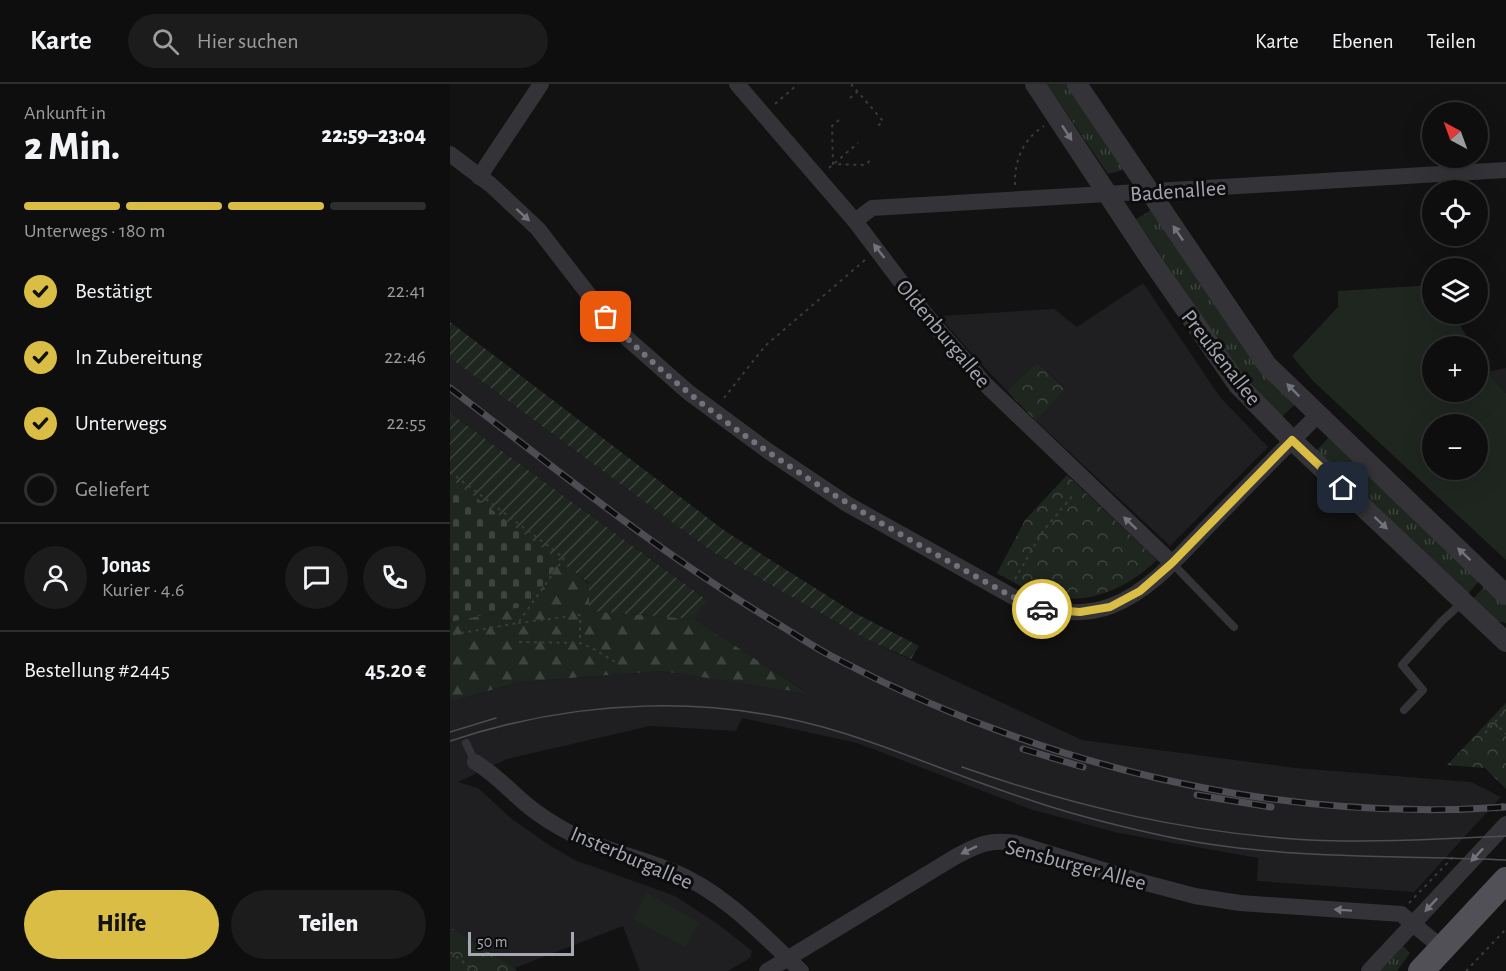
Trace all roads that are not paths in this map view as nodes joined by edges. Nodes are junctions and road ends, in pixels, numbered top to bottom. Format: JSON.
{"nodes":[{"id":1,"x":542,"y":84,"type":"edge"},
{"id":2,"x":736,"y":84,"type":"edge"},
{"id":3,"x":1035,"y":84,"type":"edge"},
{"id":4,"x":1077,"y":84,"type":"edge"},
{"id":5,"x":450,"y":154,"type":"edge"},
{"id":6,"x":1506,"y":170,"type":"edge"},
{"id":7,"x":479,"y":177,"type":"junction"},
{"id":8,"x":1150,"y":192,"type":"junction"},
{"id":9,"x":1108,"y":195,"type":"junction"},
{"id":10,"x":855,"y":222,"type":"junction"},
{"id":11,"x":1318,"y":415,"type":"junction"},
{"id":12,"x":1292,"y":440,"type":"junction"},
{"id":13,"x":1172,"y":563,"type":"junction"},
{"id":14,"x":1506,"y":594,"type":"edge"},
{"id":15,"x":1464,"y":602,"type":"junction"},
{"id":16,"x":1234,"y":627,"type":"dead end"},
{"id":17,"x":1503,"y":635,"type":"edge"},
{"id":18,"x":1404,"y":710,"type":"dead end"},
{"id":19,"x":466,"y":743,"type":"dead end"},
{"id":20,"x":475,"y":762,"type":"joint"},
{"id":21,"x":1506,"y":824,"type":"edge"},
{"id":22,"x":1504,"y":882,"type":"edge"},
{"id":23,"x":1408,"y":919,"type":"junction"},
{"id":24,"x":1442,"y":948,"type":"junction"},
{"id":25,"x":787,"y":958,"type":"junction"},
{"id":26,"x":767,"y":971,"type":"edge"},
{"id":27,"x":801,"y":971,"type":"edge"},
{"id":28,"x":1370,"y":971,"type":"edge"},
{"id":29,"x":1421,"y":971,"type":"edge"}],
"edges":[{"from":1,"to":7,"type":"street"},
{"from":2,"to":10,"type":"street","name":"Oldenburgallee"},
{"from":3,"to":9,"type":"street","name":"Preußenallee","one_way":true},
{"from":4,"to":8,"type":"street","name":"Preußenallee"},
{"from":5,"to":7,"type":"street"},
{"from":6,"to":8,"type":"street","name":"Badenallee"},
{"from":7,"to":13,"type":"street","one_way":true},
{"from":8,"to":9,"type":"street","name":"Badenallee"},
{"from":11,"to":8,"type":"street","name":"Preußenallee","one_way":true},
{"from":9,"to":10,"type":"street","name":"Badenallee"},
{"from":9,"to":12,"type":"street","name":"Preußenallee"},
{"from":13,"to":10,"type":"street","name":"Oldenburgallee","one_way":true},
{"from":11,"to":12,"type":"street"},
{"from":14,"to":11,"type":"street","name":"Preußenallee","one_way":true},
{"from":12,"to":13,"type":"street"},
{"from":12,"to":15,"type":"street","name":"Preußenallee","one_way":true},
{"from":13,"to":16,"type":"lane"},
{"from":15,"to":17,"type":"street","name":"Preußenallee"},
{"from":15,"to":18,"type":"lane"},
{"from":19,"to":20,"type":"lane","name":"Insterburgallee"},
{"from":20,"to":25,"type":"street","name":"Insterburgallee"},
{"from":21,"to":23,"type":"street","one_way":true},
{"from":22,"to":24,"type":"main road"},
{"from":23,"to":24,"type":"street"},
{"from":23,"to":25,"type":"street","name":"Sensburger Allee","one_way":true},
{"from":23,"to":28,"type":"street"},
{"from":24,"to":29,"type":"main road"},
{"from":25,"to":26,"type":"street","name":"Sensburger Allee"},
{"from":25,"to":27,"type":"street","name":"Insterburgallee"}]}
